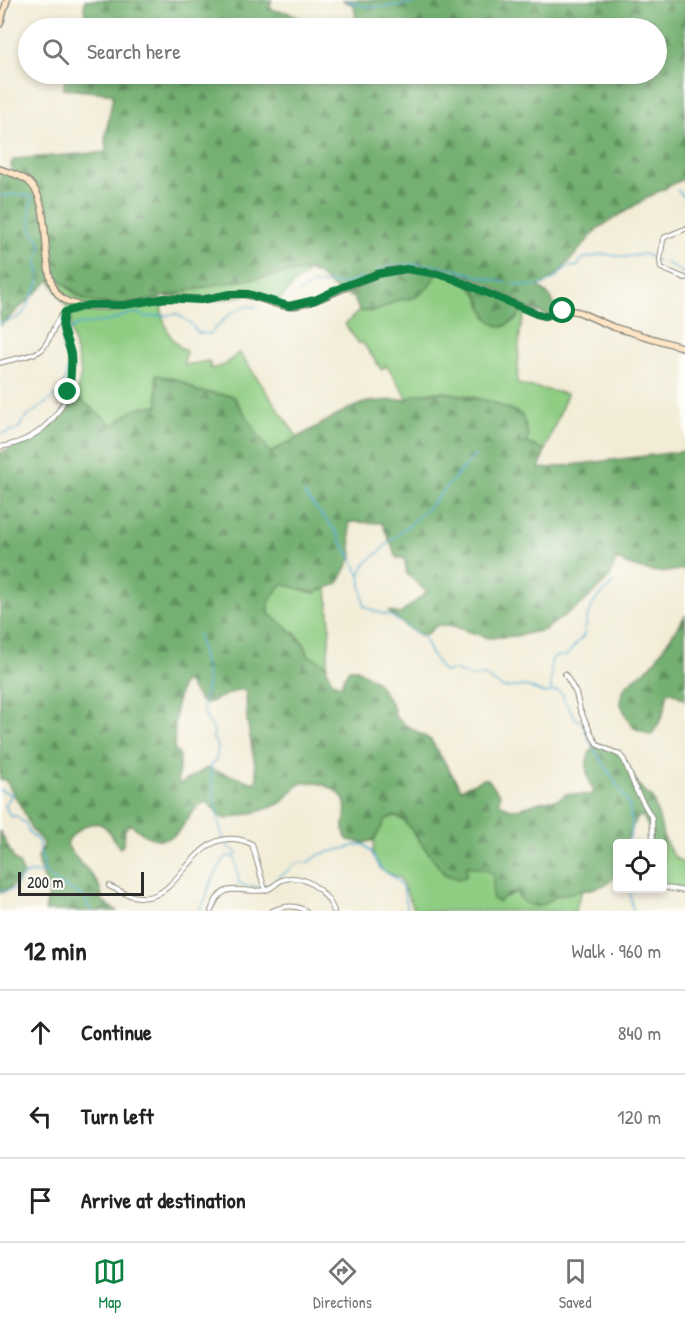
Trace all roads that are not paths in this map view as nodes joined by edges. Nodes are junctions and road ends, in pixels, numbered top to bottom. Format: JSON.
{"nodes":[{"id":1,"x":7,"y":0,"type":"edge"},
{"id":2,"x":0,"y":24,"type":"edge"},
{"id":3,"x":0,"y":169,"type":"edge"},
{"id":4,"x":685,"y":229,"type":"edge"},
{"id":5,"x":685,"y":278,"type":"edge"},
{"id":6,"x":88,"y":305,"type":"junction"},
{"id":7,"x":65,"y":312,"type":"junction"},
{"id":8,"x":685,"y":348,"type":"edge"},
{"id":9,"x":0,"y":363,"type":"edge"},
{"id":10,"x":0,"y":447,"type":"edge"},
{"id":11,"x":565,"y":674,"type":"dead end"},
{"id":12,"x":653,"y":839,"type":"edge"},
{"id":13,"x":109,"y":886,"type":"dead end"},
{"id":14,"x":667,"y":888,"type":"edge"},
{"id":15,"x":265,"y":890,"type":"junction"},
{"id":16,"x":685,"y":891,"type":"edge"},
{"id":17,"x":211,"y":911,"type":"edge"},
{"id":18,"x":272,"y":911,"type":"edge"},
{"id":19,"x":306,"y":911,"type":"edge"},
{"id":20,"x":334,"y":911,"type":"edge"}],
"edges":[{"from":1,"to":2,"type":"street"},
{"from":3,"to":6,"type":"street"},
{"from":4,"to":5,"type":"street"},
{"from":6,"to":7,"type":"street"},
{"from":6,"to":8,"type":"street"},
{"from":7,"to":9,"type":"street"},
{"from":7,"to":10,"type":"street"},
{"from":11,"to":12,"type":"street"},
{"from":13,"to":15,"type":"street"},
{"from":14,"to":16,"type":"street"},
{"from":15,"to":17,"type":"street"},
{"from":15,"to":20,"type":"street"},
{"from":18,"to":19,"type":"street"}]}
